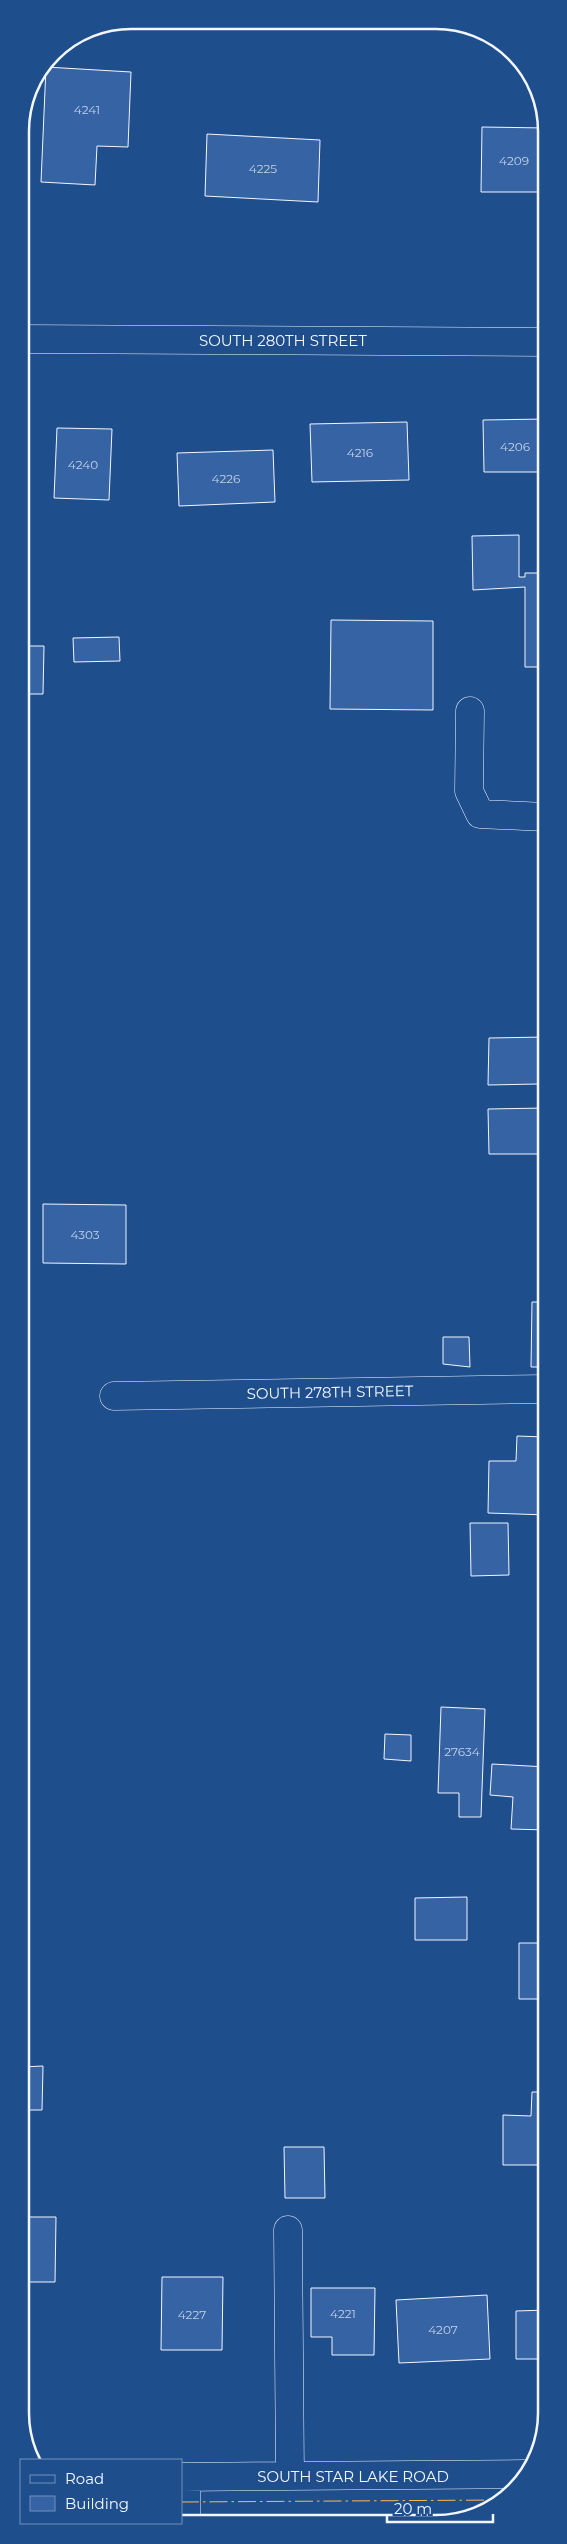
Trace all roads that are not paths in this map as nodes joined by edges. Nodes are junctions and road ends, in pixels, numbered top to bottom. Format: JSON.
{"nodes":[{"id":1,"x":29,"y":339,"type":"edge"},
{"id":2,"x":538,"y":342,"type":"edge"},
{"id":3,"x":470,"y":712,"type":"dead end"},
{"id":4,"x":538,"y":817,"type":"edge"},
{"id":5,"x":538,"y":1389,"type":"edge"},
{"id":6,"x":114,"y":1396,"type":"dead end"},
{"id":7,"x":288,"y":2230,"type":"dead end"},
{"id":8,"x":518,"y":2474,"type":"edge"},
{"id":9,"x":290,"y":2476,"type":"junction"},
{"id":10,"x":184,"y":2477,"type":"edge"},
{"id":11,"x":186,"y":2515,"type":"edge"}],
"edges":[{"from":1,"to":2,"type":"street","name":"SOUTH 280TH STREET"},
{"from":3,"to":4,"type":"street"},
{"from":5,"to":6,"type":"street","name":"SOUTH 278TH STREET"},
{"from":7,"to":9,"type":"street"},
{"from":8,"to":9,"type":"street","name":"SOUTH STAR LAKE ROAD"},
{"from":9,"to":10,"type":"street","name":"SOUTH STAR LAKE ROAD"},
{"from":10,"to":11,"type":"street"}]}
